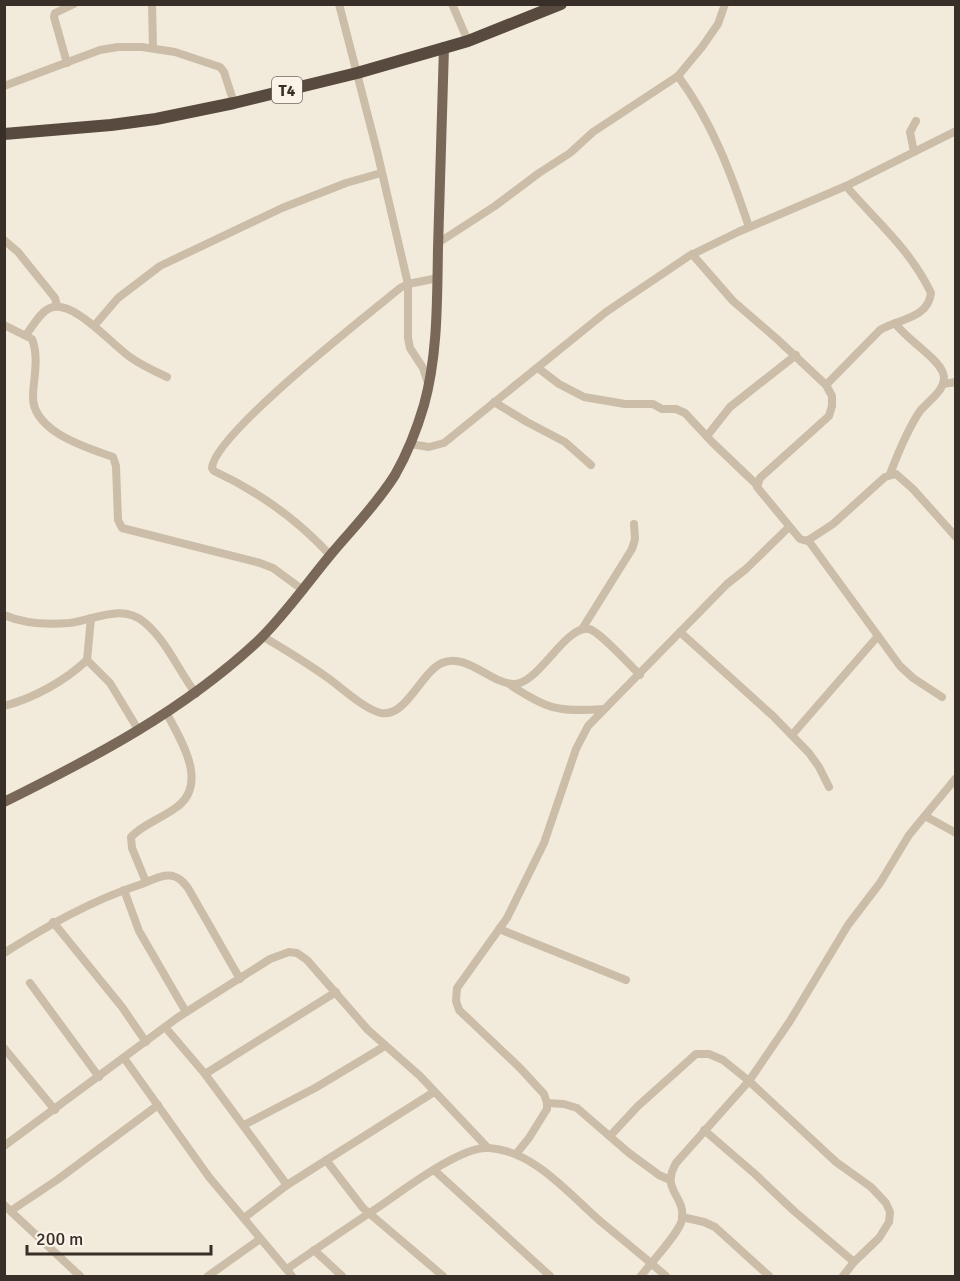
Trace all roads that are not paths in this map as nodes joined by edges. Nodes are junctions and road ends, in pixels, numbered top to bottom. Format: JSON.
{"nodes":[{"id":1,"x":74,"y":4,"type":"edge"},
{"id":2,"x":152,"y":4,"type":"edge"},
{"id":3,"x":339,"y":4,"type":"edge"},
{"id":4,"x":452,"y":4,"type":"edge"},
{"id":5,"x":561,"y":4,"type":"edge"},
{"id":6,"x":725,"y":4,"type":"edge"},
{"id":7,"x":468,"y":41,"type":"junction"},
{"id":8,"x":444,"y":47,"type":"junction"},
{"id":9,"x":153,"y":48,"type":"junction"},
{"id":10,"x":67,"y":63,"type":"junction"},
{"id":11,"x":357,"y":73,"type":"junction"},
{"id":12,"x":678,"y":76,"type":"junction"},
{"id":13,"x":4,"y":86,"type":"edge"},
{"id":14,"x":234,"y":104,"type":"junction"},
{"id":15,"x":916,"y":121,"type":"dead end"},
{"id":16,"x":956,"y":131,"type":"edge"},
{"id":17,"x":4,"y":134,"type":"edge"},
{"id":18,"x":914,"y":152,"type":"junction"},
{"id":19,"x":381,"y":173,"type":"junction"},
{"id":20,"x":846,"y":186,"type":"junction"},
{"id":21,"x":749,"y":227,"type":"junction"},
{"id":22,"x":4,"y":240,"type":"edge"},
{"id":23,"x":438,"y":243,"type":"junction"},
{"id":24,"x":692,"y":254,"type":"junction"},
{"id":25,"x":438,"y":278,"type":"junction"},
{"id":26,"x":408,"y":284,"type":"junction"},
{"id":27,"x":57,"y":306,"type":"junction"},
{"id":28,"x":895,"y":323,"type":"junction"},
{"id":29,"x":4,"y":324,"type":"edge"},
{"id":30,"x":94,"y":326,"type":"junction"},
{"id":31,"x":26,"y":335,"type":"junction"},
{"id":32,"x":796,"y":356,"type":"junction"},
{"id":33,"x":538,"y":368,"type":"junction"},
{"id":34,"x":166,"y":377,"type":"dead end"},
{"id":35,"x":956,"y":382,"type":"edge"},
{"id":36,"x":428,"y":383,"type":"junction"},
{"id":37,"x":943,"y":384,"type":"junction"},
{"id":38,"x":826,"y":385,"type":"junction"},
{"id":39,"x":494,"y":402,"type":"junction"},
{"id":40,"x":707,"y":436,"type":"junction"},
{"id":41,"x":410,"y":444,"type":"junction"},
{"id":42,"x":591,"y":465,"type":"dead end"},
{"id":43,"x":890,"y":474,"type":"junction"},
{"id":44,"x":758,"y":485,"type":"junction"},
{"id":45,"x":634,"y":524,"type":"dead end"},
{"id":46,"x":789,"y":527,"type":"junction"},
{"id":47,"x":956,"y":537,"type":"edge"},
{"id":48,"x":808,"y":540,"type":"junction"},
{"id":49,"x":330,"y":555,"type":"junction"},
{"id":50,"x":303,"y":590,"type":"junction"},
{"id":51,"x":4,"y":615,"type":"edge"},
{"id":52,"x":91,"y":618,"type":"junction"},
{"id":53,"x":582,"y":629,"type":"junction"},
{"id":54,"x":680,"y":632,"type":"junction"},
{"id":55,"x":262,"y":636,"type":"junction"},
{"id":56,"x":878,"y":636,"type":"junction"},
{"id":57,"x":87,"y":660,"type":"junction"},
{"id":58,"x":640,"y":675,"type":"junction"},
{"id":59,"x":506,"y":682,"type":"junction"},
{"id":60,"x":196,"y":694,"type":"junction"},
{"id":61,"x":942,"y":697,"type":"dead end"},
{"id":62,"x":4,"y":706,"type":"edge"},
{"id":63,"x":604,"y":709,"type":"junction"},
{"id":64,"x":167,"y":714,"type":"junction"},
{"id":65,"x":139,"y":731,"type":"junction"},
{"id":66,"x":792,"y":735,"type":"junction"},
{"id":67,"x":956,"y":778,"type":"edge"},
{"id":68,"x":830,"y":787,"type":"dead end"},
{"id":69,"x":4,"y":802,"type":"edge"},
{"id":70,"x":925,"y":816,"type":"junction"},
{"id":71,"x":956,"y":834,"type":"edge"},
{"id":72,"x":147,"y":882,"type":"junction"},
{"id":73,"x":124,"y":890,"type":"junction"},
{"id":74,"x":53,"y":922,"type":"junction"},
{"id":75,"x":499,"y":929,"type":"junction"},
{"id":76,"x":4,"y":953,"type":"edge"},
{"id":77,"x":240,"y":979,"type":"junction"},
{"id":78,"x":626,"y":980,"type":"dead end"},
{"id":79,"x":30,"y":983,"type":"dead end"},
{"id":80,"x":336,"y":992,"type":"junction"},
{"id":81,"x":186,"y":1012,"type":"junction"},
{"id":82,"x":165,"y":1027,"type":"junction"},
{"id":83,"x":146,"y":1042,"type":"junction"},
{"id":84,"x":385,"y":1046,"type":"junction"},
{"id":85,"x":4,"y":1048,"type":"edge"},
{"id":86,"x":124,"y":1058,"type":"junction"},
{"id":87,"x":205,"y":1074,"type":"junction"},
{"id":88,"x":99,"y":1077,"type":"junction"},
{"id":89,"x":749,"y":1080,"type":"junction"},
{"id":90,"x":434,"y":1092,"type":"junction"},
{"id":91,"x":547,"y":1103,"type":"junction"},
{"id":92,"x":158,"y":1105,"type":"junction"},
{"id":93,"x":56,"y":1110,"type":"junction"},
{"id":94,"x":244,"y":1125,"type":"junction"},
{"id":95,"x":704,"y":1130,"type":"junction"},
{"id":96,"x":610,"y":1136,"type":"junction"},
{"id":97,"x":4,"y":1146,"type":"edge"},
{"id":98,"x":487,"y":1147,"type":"junction"},
{"id":99,"x":516,"y":1154,"type":"junction"},
{"id":100,"x":326,"y":1160,"type":"junction"},
{"id":101,"x":434,"y":1170,"type":"junction"},
{"id":102,"x":670,"y":1180,"type":"junction"},
{"id":103,"x":287,"y":1185,"type":"junction"},
{"id":104,"x":8,"y":1208,"type":"edge"},
{"id":105,"x":369,"y":1213,"type":"junction"},
{"id":106,"x":682,"y":1217,"type":"junction"},
{"id":107,"x":244,"y":1218,"type":"junction"},
{"id":108,"x":260,"y":1239,"type":"junction"},
{"id":109,"x":314,"y":1250,"type":"junction"},
{"id":110,"x":854,"y":1262,"type":"junction"},
{"id":111,"x":651,"y":1263,"type":"junction"},
{"id":112,"x":289,"y":1273,"type":"edge"},
{"id":113,"x":80,"y":1276,"type":"edge"},
{"id":114,"x":208,"y":1276,"type":"edge"},
{"id":115,"x":342,"y":1276,"type":"edge"},
{"id":116,"x":443,"y":1276,"type":"edge"},
{"id":117,"x":550,"y":1276,"type":"edge"},
{"id":118,"x":641,"y":1276,"type":"edge"},
{"id":119,"x":666,"y":1276,"type":"edge"},
{"id":120,"x":769,"y":1276,"type":"edge"},
{"id":121,"x":843,"y":1276,"type":"edge"}],
"edges":[{"from":1,"to":10,"type":"street"},
{"from":2,"to":9,"type":"street"},
{"from":3,"to":11,"type":"street"},
{"from":4,"to":7,"type":"street"},
{"from":5,"to":7,"type":"highway","number":"T4"},
{"from":6,"to":12,"type":"street"},
{"from":7,"to":8,"type":"highway","number":"T4"},
{"from":8,"to":11,"type":"highway","number":"T4"},
{"from":8,"to":23,"type":"main road"},
{"from":9,"to":10,"type":"street"},
{"from":9,"to":14,"type":"street"},
{"from":10,"to":13,"type":"street"},
{"from":11,"to":14,"type":"highway","number":"T4"},
{"from":11,"to":19,"type":"street"},
{"from":12,"to":21,"type":"street"},
{"from":12,"to":23,"type":"street"},
{"from":14,"to":17,"type":"highway","number":"T4"},
{"from":15,"to":18,"type":"street"},
{"from":16,"to":18,"type":"street"},
{"from":18,"to":20,"type":"street"},
{"from":19,"to":26,"type":"street"},
{"from":19,"to":30,"type":"street"},
{"from":20,"to":21,"type":"street"},
{"from":20,"to":28,"type":"street"},
{"from":21,"to":24,"type":"street"},
{"from":22,"to":27,"type":"street"},
{"from":23,"to":25,"type":"main road"},
{"from":24,"to":32,"type":"street"},
{"from":24,"to":33,"type":"street"},
{"from":25,"to":26,"type":"street"},
{"from":25,"to":36,"type":"main road"},
{"from":26,"to":36,"type":"street"},
{"from":26,"to":49,"type":"street"},
{"from":27,"to":30,"type":"street"},
{"from":27,"to":31,"type":"street"},
{"from":28,"to":37,"type":"street"},
{"from":28,"to":38,"type":"street"},
{"from":29,"to":31,"type":"street"},
{"from":30,"to":34,"type":"street"},
{"from":31,"to":50,"type":"street"},
{"from":32,"to":38,"type":"street"},
{"from":32,"to":40,"type":"street"},
{"from":33,"to":39,"type":"street"},
{"from":33,"to":40,"type":"street"},
{"from":35,"to":37,"type":"street"},
{"from":36,"to":41,"type":"main road"},
{"from":37,"to":43,"type":"street"},
{"from":38,"to":44,"type":"street"},
{"from":39,"to":41,"type":"street"},
{"from":39,"to":42,"type":"street"},
{"from":40,"to":44,"type":"street"},
{"from":41,"to":49,"type":"main road"},
{"from":43,"to":47,"type":"street"},
{"from":43,"to":48,"type":"street"},
{"from":44,"to":46,"type":"street"},
{"from":45,"to":53,"type":"street"},
{"from":46,"to":48,"type":"street"},
{"from":46,"to":54,"type":"street"},
{"from":48,"to":56,"type":"street"},
{"from":49,"to":50,"type":"main road"},
{"from":50,"to":55,"type":"main road"},
{"from":51,"to":52,"type":"street"},
{"from":52,"to":57,"type":"street"},
{"from":52,"to":60,"type":"street"},
{"from":53,"to":58,"type":"street"},
{"from":53,"to":59,"type":"street"},
{"from":54,"to":58,"type":"street"},
{"from":54,"to":66,"type":"street"},
{"from":55,"to":59,"type":"street"},
{"from":55,"to":60,"type":"main road"},
{"from":56,"to":61,"type":"street"},
{"from":56,"to":66,"type":"street"},
{"from":57,"to":62,"type":"street"},
{"from":57,"to":65,"type":"street"},
{"from":58,"to":63,"type":"street"},
{"from":59,"to":63,"type":"street"},
{"from":60,"to":64,"type":"main road"},
{"from":63,"to":75,"type":"street"},
{"from":64,"to":65,"type":"main road"},
{"from":64,"to":72,"type":"street"},
{"from":65,"to":69,"type":"main road"},
{"from":66,"to":68,"type":"street"},
{"from":67,"to":70,"type":"street"},
{"from":70,"to":71,"type":"street"},
{"from":70,"to":89,"type":"street"},
{"from":72,"to":73,"type":"street"},
{"from":72,"to":77,"type":"street"},
{"from":73,"to":74,"type":"street"},
{"from":73,"to":81,"type":"street"},
{"from":74,"to":76,"type":"street"},
{"from":74,"to":83,"type":"street"},
{"from":75,"to":78,"type":"street"},
{"from":75,"to":91,"type":"street"},
{"from":77,"to":80,"type":"street"},
{"from":77,"to":81,"type":"street"},
{"from":79,"to":88,"type":"street"},
{"from":80,"to":84,"type":"street"},
{"from":80,"to":87,"type":"street"},
{"from":81,"to":82,"type":"street"},
{"from":82,"to":83,"type":"street"},
{"from":82,"to":87,"type":"street"},
{"from":83,"to":86,"type":"street"},
{"from":84,"to":90,"type":"street"},
{"from":84,"to":94,"type":"street"},
{"from":85,"to":93,"type":"street"},
{"from":86,"to":88,"type":"street"},
{"from":86,"to":92,"type":"street"},
{"from":87,"to":94,"type":"street"},
{"from":88,"to":93,"type":"street"},
{"from":89,"to":95,"type":"street"},
{"from":89,"to":96,"type":"street"},
{"from":89,"to":110,"type":"street"},
{"from":90,"to":98,"type":"street"},
{"from":90,"to":100,"type":"street"},
{"from":91,"to":96,"type":"street"},
{"from":91,"to":99,"type":"street"},
{"from":92,"to":104,"type":"street"},
{"from":92,"to":107,"type":"street"},
{"from":93,"to":97,"type":"street"},
{"from":94,"to":103,"type":"street"},
{"from":95,"to":102,"type":"street"},
{"from":95,"to":110,"type":"street"},
{"from":96,"to":102,"type":"street"},
{"from":98,"to":99,"type":"street"},
{"from":98,"to":101,"type":"street"},
{"from":99,"to":111,"type":"street"},
{"from":100,"to":103,"type":"street"},
{"from":100,"to":105,"type":"street"},
{"from":101,"to":105,"type":"street"},
{"from":101,"to":117,"type":"street"},
{"from":102,"to":106,"type":"street"},
{"from":103,"to":107,"type":"street"},
{"from":104,"to":113,"type":"street"},
{"from":105,"to":109,"type":"street"},
{"from":105,"to":116,"type":"street"},
{"from":106,"to":111,"type":"street"},
{"from":106,"to":120,"type":"street"},
{"from":107,"to":108,"type":"street"},
{"from":108,"to":112,"type":"street"},
{"from":108,"to":114,"type":"street"},
{"from":109,"to":112,"type":"street"},
{"from":109,"to":115,"type":"street"},
{"from":110,"to":121,"type":"street"},
{"from":111,"to":118,"type":"street"},
{"from":111,"to":119,"type":"street"}]}
